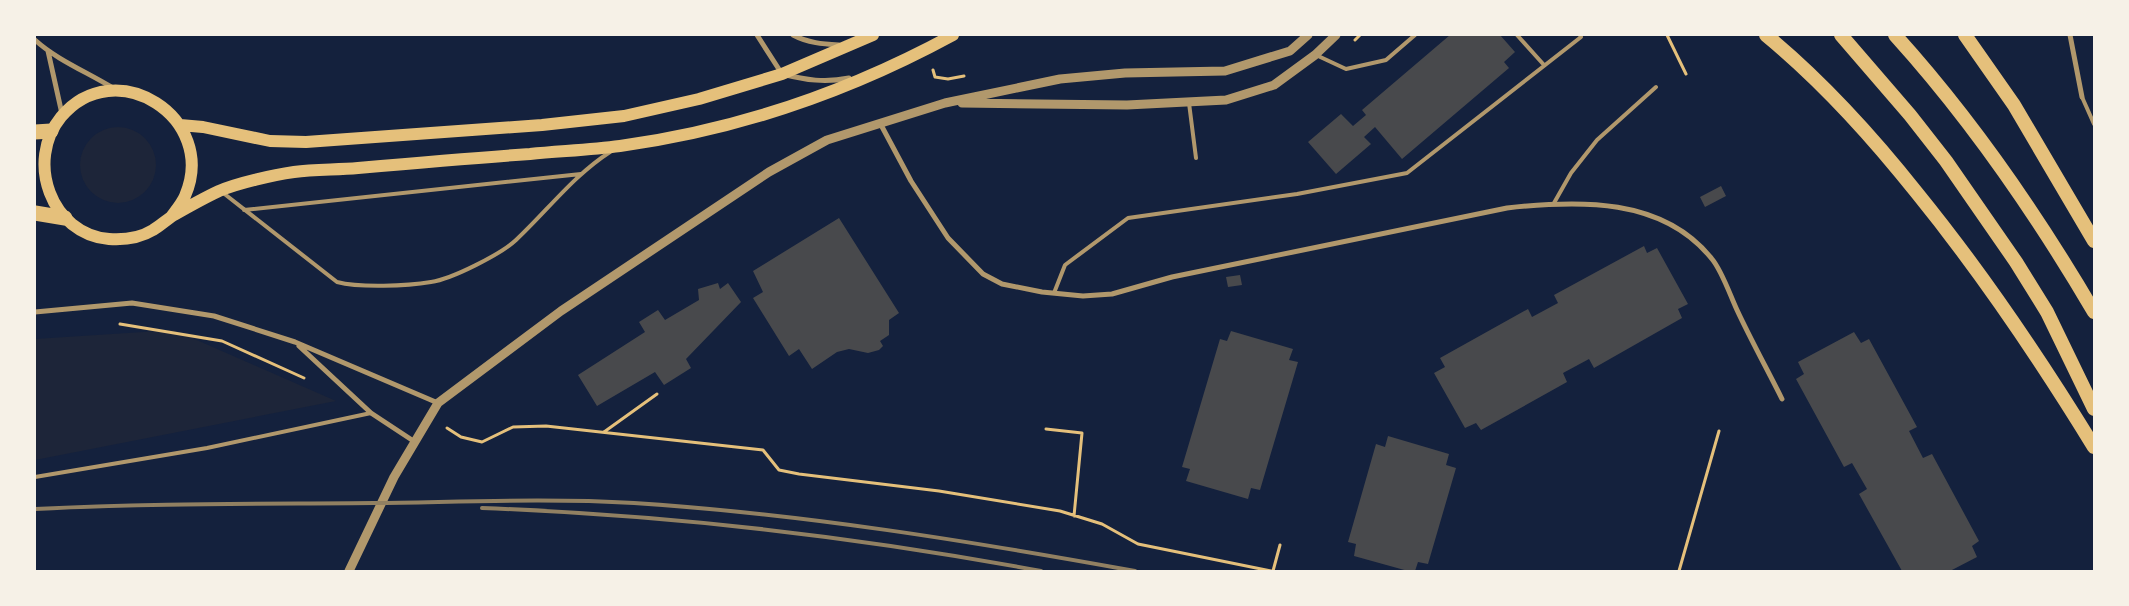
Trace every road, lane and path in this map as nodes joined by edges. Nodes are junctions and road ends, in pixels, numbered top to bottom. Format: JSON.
{"nodes":[{"id":1,"x":757,"y":35,"type":"edge"},
{"id":2,"x":793,"y":35,"type":"edge"},
{"id":3,"x":873,"y":35,"type":"edge"},
{"id":4,"x":953,"y":35,"type":"edge"},
{"id":5,"x":1308,"y":35,"type":"edge"},
{"id":6,"x":1336,"y":35,"type":"edge"},
{"id":7,"x":1416,"y":35,"type":"edge"},
{"id":8,"x":1517,"y":35,"type":"edge"},
{"id":9,"x":1580,"y":35,"type":"edge"},
{"id":10,"x":1667,"y":35,"type":"edge"},
{"id":11,"x":1766,"y":35,"type":"edge"},
{"id":12,"x":1841,"y":35,"type":"edge"},
{"id":13,"x":1896,"y":35,"type":"edge"},
{"id":14,"x":1965,"y":35,"type":"edge"},
{"id":15,"x":2070,"y":35,"type":"edge"},
{"id":16,"x":35,"y":40,"type":"edge"},
{"id":17,"x":850,"y":45,"type":"junction"},
{"id":18,"x":48,"y":51,"type":"junction"},
{"id":19,"x":1315,"y":55,"type":"junction"},
{"id":20,"x":1544,"y":64,"type":"junction"},
{"id":21,"x":877,"y":73,"type":"junction"},
{"id":22,"x":782,"y":74,"type":"junction"},
{"id":23,"x":1686,"y":74,"type":"dead end"},
{"id":24,"x":1656,"y":87,"type":"dead end"},
{"id":25,"x":117,"y":91,"type":"junction"},
{"id":26,"x":2082,"y":97,"type":"joint"},
{"id":27,"x":1189,"y":102,"type":"junction"},
{"id":28,"x":945,"y":103,"type":"junction"},
{"id":29,"x":62,"y":115,"type":"junction"},
{"id":30,"x":880,"y":122,"type":"junction"},
{"id":31,"x":2094,"y":124,"type":"edge"},
{"id":32,"x":180,"y":125,"type":"junction"},
{"id":33,"x":51,"y":131,"type":"junction"},
{"id":34,"x":35,"y":132,"type":"edge"},
{"id":35,"x":618,"y":146,"type":"junction"},
{"id":36,"x":1196,"y":158,"type":"dead end"},
{"id":37,"x":582,"y":174,"type":"junction"},
{"id":38,"x":220,"y":190,"type":"junction"},
{"id":39,"x":1554,"y":203,"type":"junction"},
{"id":40,"x":244,"y":210,"type":"junction"},
{"id":41,"x":35,"y":213,"type":"edge"},
{"id":42,"x":171,"y":217,"type":"junction"},
{"id":43,"x":65,"y":218,"type":"junction"},
{"id":44,"x":2094,"y":241,"type":"edge"},
{"id":45,"x":1054,"y":293,"type":"junction"},
{"id":46,"x":35,"y":312,"type":"edge"},
{"id":47,"x":2094,"y":312,"type":"edge"},
{"id":48,"x":111,"y":322,"type":"dead end"},
{"id":49,"x":295,"y":342,"type":"junction"},
{"id":50,"x":311,"y":381,"type":"dead end"},
{"id":51,"x":657,"y":394,"type":"dead end"},
{"id":52,"x":1782,"y":399,"type":"dead end"},
{"id":53,"x":438,"y":403,"type":"junction"},
{"id":54,"x":2094,"y":408,"type":"edge"},
{"id":55,"x":372,"y":412,"type":"junction"},
{"id":56,"x":430,"y":417,"type":"junction"},
{"id":57,"x":1046,"y":429,"type":"dead end"},
{"id":58,"x":1719,"y":431,"type":"dead end"},
{"id":59,"x":603,"y":433,"type":"junction"},
{"id":60,"x":415,"y":442,"type":"junction"},
{"id":61,"x":2094,"y":447,"type":"edge"},
{"id":62,"x":35,"y":477,"type":"edge"},
{"id":63,"x":1074,"y":516,"type":"junction"},
{"id":64,"x":1280,"y":545,"type":"dead end"},
{"id":65,"x":349,"y":571,"type":"edge"},
{"id":66,"x":1272,"y":571,"type":"edge"},
{"id":67,"x":1678,"y":571,"type":"edge"}],
"edges":[{"from":1,"to":22,"type":"street"},
{"from":2,"to":17,"type":"street"},
{"from":3,"to":17,"type":"main road"},
{"from":4,"to":21,"type":"main road"},
{"from":5,"to":28,"type":"street"},
{"from":6,"to":19,"type":"street"},
{"from":7,"to":19,"type":"lane"},
{"from":8,"to":20,"type":"lane"},
{"from":9,"to":20,"type":"lane"},
{"from":10,"to":23,"type":"path"},
{"from":11,"to":61,"type":"highway"},
{"from":12,"to":54,"type":"highway"},
{"from":13,"to":47,"type":"highway"},
{"from":14,"to":44,"type":"highway"},
{"from":15,"to":26,"type":"street"},
{"from":16,"to":18,"type":"street"},
{"from":17,"to":22,"type":"main road"},
{"from":18,"to":25,"type":"street"},
{"from":18,"to":29,"type":"street"},
{"from":19,"to":27,"type":"street"},
{"from":20,"to":45,"type":"lane"},
{"from":21,"to":22,"type":"street"},
{"from":21,"to":35,"type":"main road"},
{"from":22,"to":32,"type":"main road"},
{"from":24,"to":39,"type":"lane"},
{"from":25,"to":29,"type":"main road"},
{"from":25,"to":32,"type":"main road"},
{"from":26,"to":31,"type":"lane"},
{"from":27,"to":28,"type":"street"},
{"from":27,"to":36,"type":"lane"},
{"from":28,"to":30,"type":"street"},
{"from":29,"to":33,"type":"main road"},
{"from":30,"to":45,"type":"street"},
{"from":30,"to":53,"type":"street"},
{"from":32,"to":42,"type":"main road"},
{"from":33,"to":34,"type":"highway"},
{"from":33,"to":43,"type":"main road"},
{"from":35,"to":37,"type":"lane"},
{"from":35,"to":38,"type":"main road"},
{"from":37,"to":40,"type":"lane"},
{"from":37,"to":40,"type":"lane"},
{"from":38,"to":40,"type":"lane"},
{"from":38,"to":42,"type":"main road"},
{"from":39,"to":45,"type":"street"},
{"from":39,"to":52,"type":"street"},
{"from":41,"to":43,"type":"highway"},
{"from":42,"to":43,"type":"main road"},
{"from":46,"to":49,"type":"street"},
{"from":48,"to":50,"type":"path"},
{"from":49,"to":53,"type":"street"},
{"from":49,"to":55,"type":"street"},
{"from":51,"to":59,"type":"path"},
{"from":53,"to":56,"type":"street"},
{"from":55,"to":60,"type":"street"},
{"from":55,"to":62,"type":"lane"},
{"from":56,"to":59,"type":"path"},
{"from":56,"to":60,"type":"street"},
{"from":57,"to":63,"type":"path"},
{"from":58,"to":67,"type":"path"},
{"from":59,"to":63,"type":"path"},
{"from":60,"to":65,"type":"street"},
{"from":63,"to":66,"type":"path"},
{"from":64,"to":66,"type":"path"}]}
